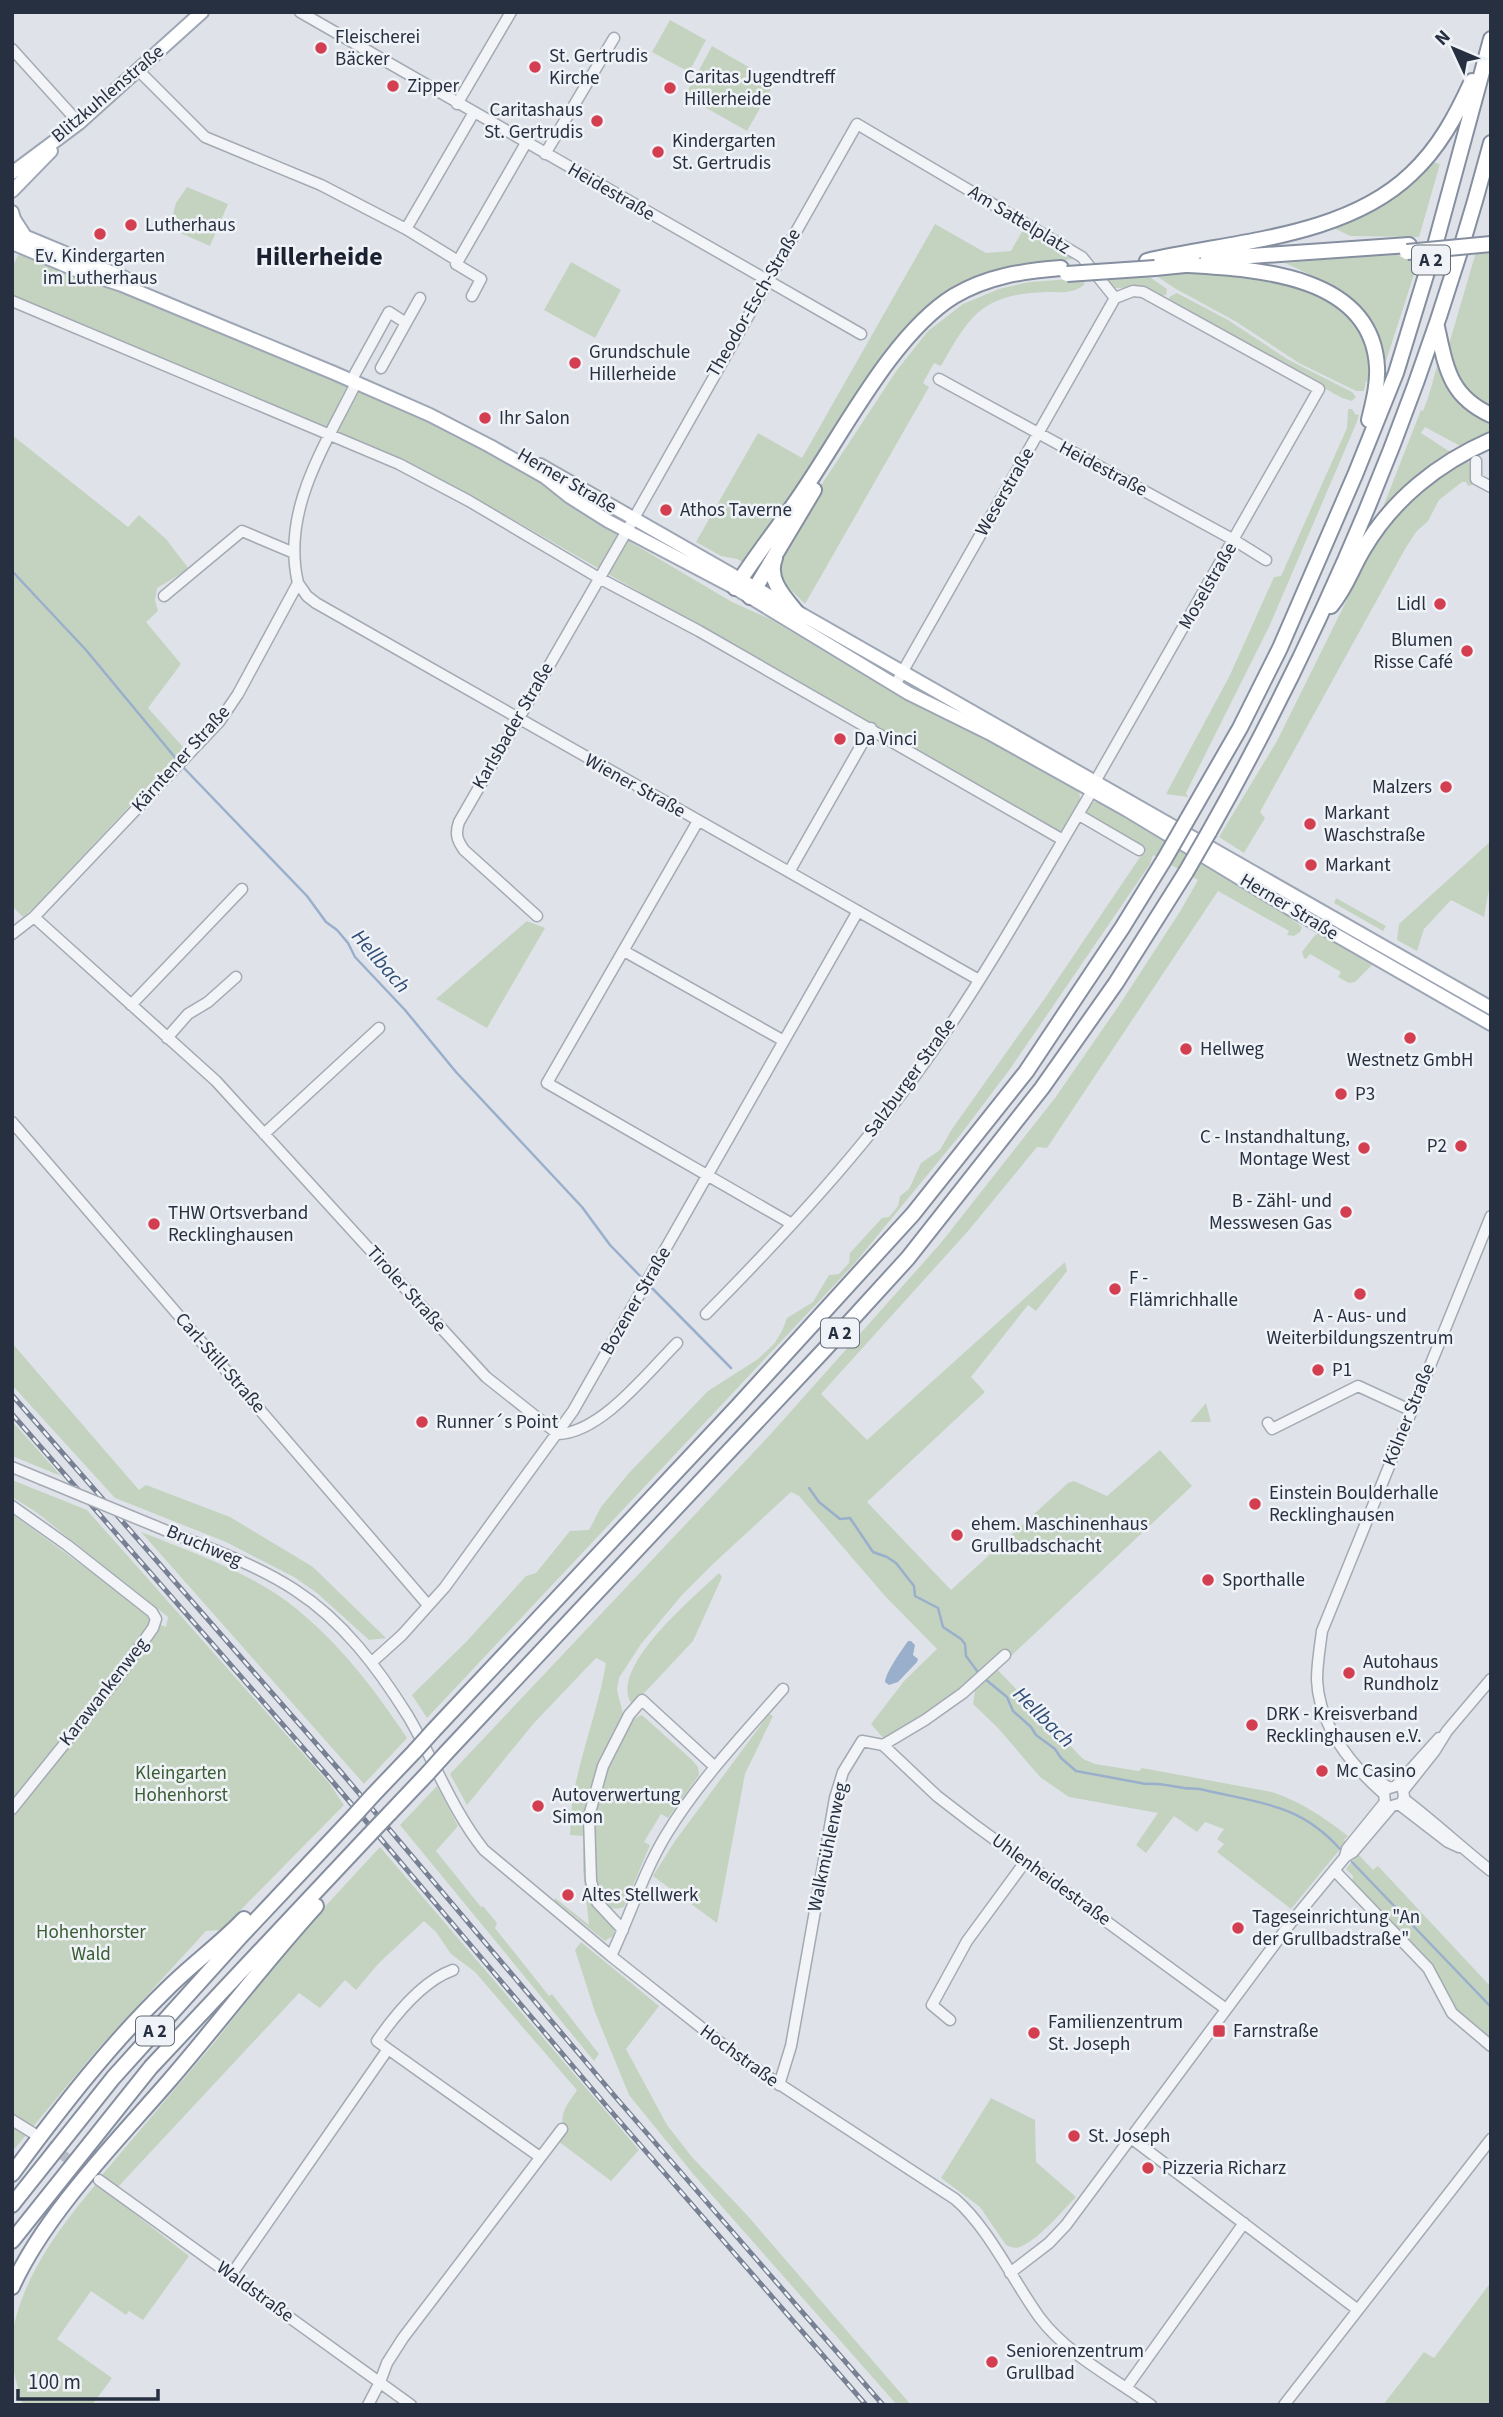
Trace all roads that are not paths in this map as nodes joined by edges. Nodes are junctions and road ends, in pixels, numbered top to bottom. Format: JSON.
{"nodes":[{"id":1,"x":202,"y":12,"type":"edge"},
{"id":2,"x":300,"y":12,"type":"edge"},
{"id":3,"x":511,"y":12,"type":"edge"},
{"id":4,"x":614,"y":38,"type":"dead end"},
{"id":5,"x":1491,"y":40,"type":"edge"},
{"id":6,"x":12,"y":49,"type":"edge"},
{"id":7,"x":138,"y":70,"type":"junction"},
{"id":8,"x":457,"y":104,"type":"junction"},
{"id":9,"x":473,"y":114,"type":"junction"},
{"id":10,"x":79,"y":123,"type":"junction"},
{"id":11,"x":856,"y":124,"type":"joint"},
{"id":12,"x":526,"y":143,"type":"junction"},
{"id":13,"x":1491,"y":143,"type":"edge"},
{"id":14,"x":545,"y":154,"type":"junction"},
{"id":15,"x":12,"y":173,"type":"edge"},
{"id":16,"x":13,"y":191,"type":"edge"},
{"id":17,"x":12,"y":212,"type":"edge"},
{"id":18,"x":406,"y":229,"type":"junction"},
{"id":19,"x":12,"y":232,"type":"edge"},
{"id":20,"x":25,"y":236,"type":"junction"},
{"id":21,"x":1491,"y":242,"type":"edge"},
{"id":22,"x":12,"y":243,"type":"edge"},
{"id":23,"x":1408,"y":248,"type":"junction"},
{"id":24,"x":458,"y":261,"type":"junction"},
{"id":25,"x":1151,"y":265,"type":"junction"},
{"id":26,"x":1187,"y":265,"type":"junction"},
{"id":27,"x":1064,"y":271,"type":"junction"},
{"id":28,"x":766,"y":281,"type":"junction"},
{"id":29,"x":471,"y":296,"type":"dead end"},
{"id":30,"x":421,"y":298,"type":"dead end"},
{"id":31,"x":1115,"y":298,"type":"junction"},
{"id":32,"x":12,"y":301,"type":"edge"},
{"id":33,"x":406,"y":323,"type":"junction"},
{"id":34,"x":1437,"y":327,"type":"junction"},
{"id":35,"x":860,"y":334,"type":"dead end"},
{"id":36,"x":381,"y":368,"type":"dead end"},
{"id":37,"x":939,"y":379,"type":"dead end"},
{"id":38,"x":353,"y":380,"type":"junction"},
{"id":39,"x":1491,"y":415,"type":"edge"},
{"id":40,"x":330,"y":434,"type":"junction"},
{"id":41,"x":1038,"y":435,"type":"junction"},
{"id":42,"x":1491,"y":440,"type":"edge"},
{"id":43,"x":1467,"y":456,"type":"junction"},
{"id":44,"x":1355,"y":475,"type":"junction"},
{"id":45,"x":1491,"y":487,"type":"edge"},
{"id":46,"x":629,"y":525,"type":"junction"},
{"id":47,"x":1234,"y":540,"type":"junction"},
{"id":48,"x":779,"y":547,"type":"junction"},
{"id":49,"x":294,"y":553,"type":"junction"},
{"id":50,"x":1266,"y":560,"type":"dead end"},
{"id":51,"x":599,"y":578,"type":"junction"},
{"id":52,"x":298,"y":583,"type":"junction"},
{"id":53,"x":738,"y":584,"type":"junction"},
{"id":54,"x":753,"y":593,"type":"junction"},
{"id":55,"x":164,"y":596,"type":"dead end"},
{"id":56,"x":799,"y":615,"type":"junction"},
{"id":57,"x":1319,"y":620,"type":"junction"},
{"id":58,"x":901,"y":673,"type":"junction"},
{"id":59,"x":895,"y":685,"type":"junction"},
{"id":60,"x":517,"y":719,"type":"junction"},
{"id":61,"x":871,"y":728,"type":"junction"},
{"id":62,"x":1092,"y":787,"type":"junction"},
{"id":63,"x":1079,"y":815,"type":"junction"},
{"id":64,"x":698,"y":821,"type":"junction"},
{"id":65,"x":1063,"y":840,"type":"junction"},
{"id":66,"x":1139,"y":850,"type":"dead end"},
{"id":67,"x":789,"y":872,"type":"junction"},
{"id":68,"x":242,"y":889,"type":"dead end"},
{"id":69,"x":858,"y":911,"type":"junction"},
{"id":70,"x":537,"y":916,"type":"dead end"},
{"id":71,"x":34,"y":917,"type":"junction"},
{"id":72,"x":12,"y":934,"type":"edge"},
{"id":73,"x":624,"y":951,"type":"junction"},
{"id":74,"x":236,"y":977,"type":"dead end"},
{"id":75,"x":979,"y":980,"type":"junction"},
{"id":76,"x":131,"y":1005,"type":"junction"},
{"id":77,"x":1491,"y":1008,"type":"edge"},
{"id":78,"x":1491,"y":1024,"type":"edge"},
{"id":79,"x":379,"y":1028,"type":"dead end"},
{"id":80,"x":167,"y":1038,"type":"junction"},
{"id":81,"x":784,"y":1041,"type":"junction"},
{"id":82,"x":12,"y":1122,"type":"edge"},
{"id":83,"x":264,"y":1134,"type":"junction"},
{"id":84,"x":708,"y":1176,"type":"junction"},
{"id":85,"x":1491,"y":1216,"type":"edge"},
{"id":86,"x":792,"y":1224,"type":"junction"},
{"id":87,"x":706,"y":1314,"type":"dead end"},
{"id":88,"x":677,"y":1343,"type":"dead end"},
{"id":89,"x":1410,"y":1410,"type":"junction"},
{"id":90,"x":1268,"y":1423,"type":"dead end"},
{"id":91,"x":558,"y":1434,"type":"junction"},
{"id":92,"x":12,"y":1467,"type":"edge"},
{"id":93,"x":12,"y":1506,"type":"edge"},
{"id":94,"x":428,"y":1605,"type":"junction"},
{"id":95,"x":1004,"y":1655,"type":"dead end"},
{"id":96,"x":372,"y":1662,"type":"junction"},
{"id":97,"x":1491,"y":1679,"type":"edge"},
{"id":98,"x":783,"y":1689,"type":"dead end"},
{"id":99,"x":883,"y":1745,"type":"junction"},
{"id":100,"x":715,"y":1767,"type":"junction"},
{"id":101,"x":1394,"y":1796,"type":"junction"},
{"id":102,"x":12,"y":1809,"type":"edge"},
{"id":103,"x":1025,"y":1862,"type":"junction"},
{"id":104,"x":308,"y":1865,"type":"junction"},
{"id":105,"x":1334,"y":1870,"type":"junction"},
{"id":106,"x":1491,"y":1871,"type":"edge"},
{"id":107,"x":328,"y":1880,"type":"junction"},
{"id":108,"x":623,"y":1930,"type":"junction"},
{"id":109,"x":611,"y":1956,"type":"junction"},
{"id":110,"x":453,"y":1970,"type":"dead end"},
{"id":111,"x":1226,"y":2009,"type":"junction"},
{"id":112,"x":950,"y":2021,"type":"dead end"},
{"id":113,"x":1491,"y":2046,"type":"edge"},
{"id":114,"x":388,"y":2049,"type":"junction"},
{"id":115,"x":779,"y":2085,"type":"junction"},
{"id":116,"x":12,"y":2120,"type":"edge"},
{"id":117,"x":562,"y":2129,"type":"dead end"},
{"id":118,"x":1131,"y":2138,"type":"junction"},
{"id":119,"x":33,"y":2139,"type":"junction"},
{"id":120,"x":1491,"y":2139,"type":"edge"},
{"id":121,"x":540,"y":2157,"type":"junction"},
{"id":122,"x":12,"y":2167,"type":"edge"},
{"id":123,"x":12,"y":2174,"type":"edge"},
{"id":124,"x":99,"y":2180,"type":"tunnel mouth"},
{"id":125,"x":12,"y":2205,"type":"edge"},
{"id":126,"x":1244,"y":2223,"type":"junction"},
{"id":127,"x":12,"y":2241,"type":"edge"},
{"id":128,"x":1010,"y":2273,"type":"junction"},
{"id":129,"x":231,"y":2275,"type":"junction"},
{"id":130,"x":12,"y":2287,"type":"edge"},
{"id":131,"x":1358,"y":2309,"type":"junction"},
{"id":132,"x":380,"y":2382,"type":"junction"},
{"id":133,"x":1126,"y":2388,"type":"junction"},
{"id":134,"x":368,"y":2405,"type":"edge"},
{"id":135,"x":411,"y":2405,"type":"edge"},
{"id":136,"x":1151,"y":2405,"type":"edge"},
{"id":137,"x":1284,"y":2405,"type":"edge"}],
"edges":[{"from":1,"to":7,"type":"main road","name":"Blitzkuhlenstraße"},
{"from":2,"to":8,"type":"street","name":"Heidestraße"},
{"from":3,"to":8,"type":"street"},
{"from":4,"to":14,"type":"street","name":"Heidestraße"},
{"from":5,"to":25,"type":"highway"},
{"from":5,"to":44,"type":"highway","number":"A 2"},
{"from":6,"to":10,"type":"street"},
{"from":7,"to":10,"type":"main road","name":"Blitzkuhlenstraße"},
{"from":7,"to":18,"type":"street"},
{"from":8,"to":9,"type":"street","name":"Heidestraße"},
{"from":9,"to":12,"type":"street","name":"Heidestraße"},
{"from":9,"to":18,"type":"street"},
{"from":10,"to":15,"type":"main road","name":"Blitzkuhlenstraße"},
{"from":10,"to":16,"type":"main road"},
{"from":11,"to":28,"type":"street","name":"Theodor-Esch-Straße"},
{"from":11,"to":31,"type":"street","name":"Am Sattelplatz"},
{"from":12,"to":14,"type":"street","name":"Heidestraße"},
{"from":12,"to":24,"type":"street"},
{"from":13,"to":34,"type":"highway","number":"A 2"},
{"from":14,"to":28,"type":"street","name":"Heidestraße"},
{"from":17,"to":20,"type":"main road"},
{"from":18,"to":24,"type":"street"},
{"from":19,"to":20,"type":"main road","name":"Herner Straße"},
{"from":20,"to":38,"type":"main road","name":"Herner Straße"},
{"from":21,"to":23,"type":"highway"},
{"from":22,"to":38,"type":"main road","name":"Herner Straße"},
{"from":23,"to":25,"type":"highway"},
{"from":23,"to":26,"type":"highway"},
{"from":24,"to":29,"type":"street"},
{"from":25,"to":26,"type":"highway"},
{"from":25,"to":27,"type":"highway"},
{"from":26,"to":44,"type":"highway"},
{"from":27,"to":48,"type":"highway"},
{"from":27,"to":53,"type":"highway"},
{"from":28,"to":35,"type":"street","name":"Heidestraße"},
{"from":28,"to":46,"type":"street","name":"Theodor-Esch-Straße"},
{"from":30,"to":33,"type":"street"},
{"from":31,"to":41,"type":"street","name":"Weserstraße"},
{"from":31,"to":47,"type":"street","name":"Moselstraße"},
{"from":32,"to":40,"type":"street"},
{"from":33,"to":36,"type":"street"},
{"from":33,"to":38,"type":"street"},
{"from":34,"to":39,"type":"highway"},
{"from":34,"to":57,"type":"highway","number":"A 2"},
{"from":37,"to":41,"type":"street","name":"Heidestraße"},
{"from":38,"to":40,"type":"street"},
{"from":38,"to":46,"type":"main road","name":"Herner Straße"},
{"from":40,"to":49,"type":"street"},
{"from":40,"to":51,"type":"street"},
{"from":41,"to":47,"type":"street","name":"Heidestraße"},
{"from":41,"to":58,"type":"street","name":"Weserstraße"},
{"from":42,"to":43,"type":"highway"},
{"from":43,"to":45,"type":"street"},
{"from":43,"to":57,"type":"highway"},
{"from":44,"to":104,"type":"highway","number":"A 2","bridge":true},
{"from":46,"to":51,"type":"street","name":"Karlsbader Straße"},
{"from":46,"to":53,"type":"main road","name":"Herner Straße"},
{"from":47,"to":50,"type":"street","name":"Heidestraße"},
{"from":47,"to":62,"type":"street","name":"Moselstraße"},
{"from":48,"to":54,"type":"highway"},
{"from":48,"to":56,"type":"highway"},
{"from":49,"to":52,"type":"street"},
{"from":49,"to":55,"type":"street"},
{"from":51,"to":60,"type":"street","name":"Karlsbader Straße"},
{"from":51,"to":61,"type":"street"},
{"from":52,"to":60,"type":"street","name":"Wiener Straße"},
{"from":52,"to":71,"type":"street","name":"Kärntener Straße"},
{"from":53,"to":54,"type":"main road","name":"Herner Straße"},
{"from":54,"to":56,"type":"main road","name":"Herner Straße"},
{"from":54,"to":59,"type":"main road","name":"Herner Straße"},
{"from":56,"to":58,"type":"main road","name":"Herner Straße"},
{"from":57,"to":107,"type":"highway","number":"A 2","bridge":true},
{"from":58,"to":59,"type":"street","name":"Weserstraße"},
{"from":58,"to":62,"type":"main road","name":"Herner Straße"},
{"from":59,"to":62,"type":"main road","name":"Herner Straße"},
{"from":60,"to":64,"type":"street","name":"Wiener Straße"},
{"from":60,"to":70,"type":"street","name":"Karlsbader Straße"},
{"from":61,"to":65,"type":"street"},
{"from":61,"to":67,"type":"street"},
{"from":62,"to":63,"type":"street","name":"Salzburger Straße"},
{"from":62,"to":77,"type":"main road","name":"Herner Straße"},
{"from":62,"to":78,"type":"main road","name":"Herner Straße"},
{"from":63,"to":65,"type":"street","name":"Salzburger Straße"},
{"from":63,"to":66,"type":"street"},
{"from":64,"to":67,"type":"street","name":"Wiener Straße"},
{"from":64,"to":73,"type":"street"},
{"from":65,"to":75,"type":"street","name":"Salzburger Straße"},
{"from":67,"to":69,"type":"street","name":"Wiener Straße"},
{"from":68,"to":76,"type":"street"},
{"from":69,"to":75,"type":"street","name":"Wiener Straße"},
{"from":69,"to":81,"type":"street","name":"Bozener Straße"},
{"from":71,"to":72,"type":"street","name":"Kärntener Straße"},
{"from":71,"to":76,"type":"street","name":"Tiroler Straße"},
{"from":73,"to":81,"type":"street"},
{"from":73,"to":84,"type":"street"},
{"from":74,"to":80,"type":"street"},
{"from":75,"to":86,"type":"street","name":"Salzburger Straße"},
{"from":76,"to":80,"type":"street","name":"Tiroler Straße"},
{"from":79,"to":83,"type":"street"},
{"from":80,"to":83,"type":"street","name":"Tiroler Straße"},
{"from":81,"to":84,"type":"street","name":"Bozener Straße"},
{"from":82,"to":94,"type":"street","name":"Carl-Still-Straße"},
{"from":83,"to":91,"type":"street","name":"Tiroler Straße"},
{"from":84,"to":86,"type":"street"},
{"from":84,"to":91,"type":"street","name":"Bozener Straße"},
{"from":85,"to":89,"type":"street","name":"Kölner Straße"},
{"from":86,"to":87,"type":"street","name":"Salzburger Straße"},
{"from":88,"to":91,"type":"street"},
{"from":89,"to":90,"type":"street"},
{"from":89,"to":101,"type":"street","name":"Kölner Straße"},
{"from":91,"to":94,"type":"street","name":"Bozener Straße"},
{"from":92,"to":96,"type":"street","name":"Bruchweg","bridge":true},
{"from":93,"to":102,"type":"street","name":"Karawankenweg"},
{"from":94,"to":96,"type":"street","name":"Bozener Straße"},
{"from":95,"to":99,"type":"street","name":"Walkmühlenweg"},
{"from":96,"to":109,"type":"street","name":"Hochstraße"},
{"from":97,"to":101,"type":"street"},
{"from":98,"to":100,"type":"street"},
{"from":99,"to":103,"type":"street","name":"Uhlenheidestraße"},
{"from":99,"to":115,"type":"street","name":"Walkmühlenweg"},
{"from":100,"to":108,"type":"street"},
{"from":100,"to":108,"type":"street"},
{"from":101,"to":105,"type":"street"},
{"from":101,"to":106,"type":"street","name":"Kölner Straße"},
{"from":103,"to":111,"type":"street","name":"Uhlenheidestraße"},
{"from":103,"to":112,"type":"street"},
{"from":104,"to":119,"type":"highway"},
{"from":104,"to":125,"type":"highway","number":"A 2"},
{"from":105,"to":111,"type":"street"},
{"from":105,"to":113,"type":"street"},
{"from":107,"to":127,"type":"highway","number":"A 2"},
{"from":107,"to":130,"type":"highway"},
{"from":108,"to":109,"type":"street"},
{"from":109,"to":115,"type":"street","name":"Hochstraße"},
{"from":110,"to":114,"type":"street"},
{"from":111,"to":118,"type":"street"},
{"from":114,"to":121,"type":"street"},
{"from":114,"to":129,"type":"street"},
{"from":115,"to":128,"type":"street","name":"Hochstraße"},
{"from":116,"to":119,"type":"street"},
{"from":117,"to":121,"type":"street"},
{"from":118,"to":126,"type":"street"},
{"from":118,"to":128,"type":"street"},
{"from":119,"to":122,"type":"highway"},
{"from":119,"to":123,"type":"highway"},
{"from":120,"to":131,"type":"street"},
{"from":121,"to":132,"type":"street"},
{"from":124,"to":129,"type":"street","name":"Waldstraße"},
{"from":126,"to":131,"type":"street"},
{"from":126,"to":133,"type":"street"},
{"from":128,"to":133,"type":"street","name":"Hochstraße"},
{"from":129,"to":132,"type":"street","name":"Waldstraße"},
{"from":131,"to":137,"type":"street"},
{"from":132,"to":134,"type":"street"},
{"from":132,"to":135,"type":"street","name":"Waldstraße"},
{"from":133,"to":136,"type":"street","name":"Hochstraße"}]}
